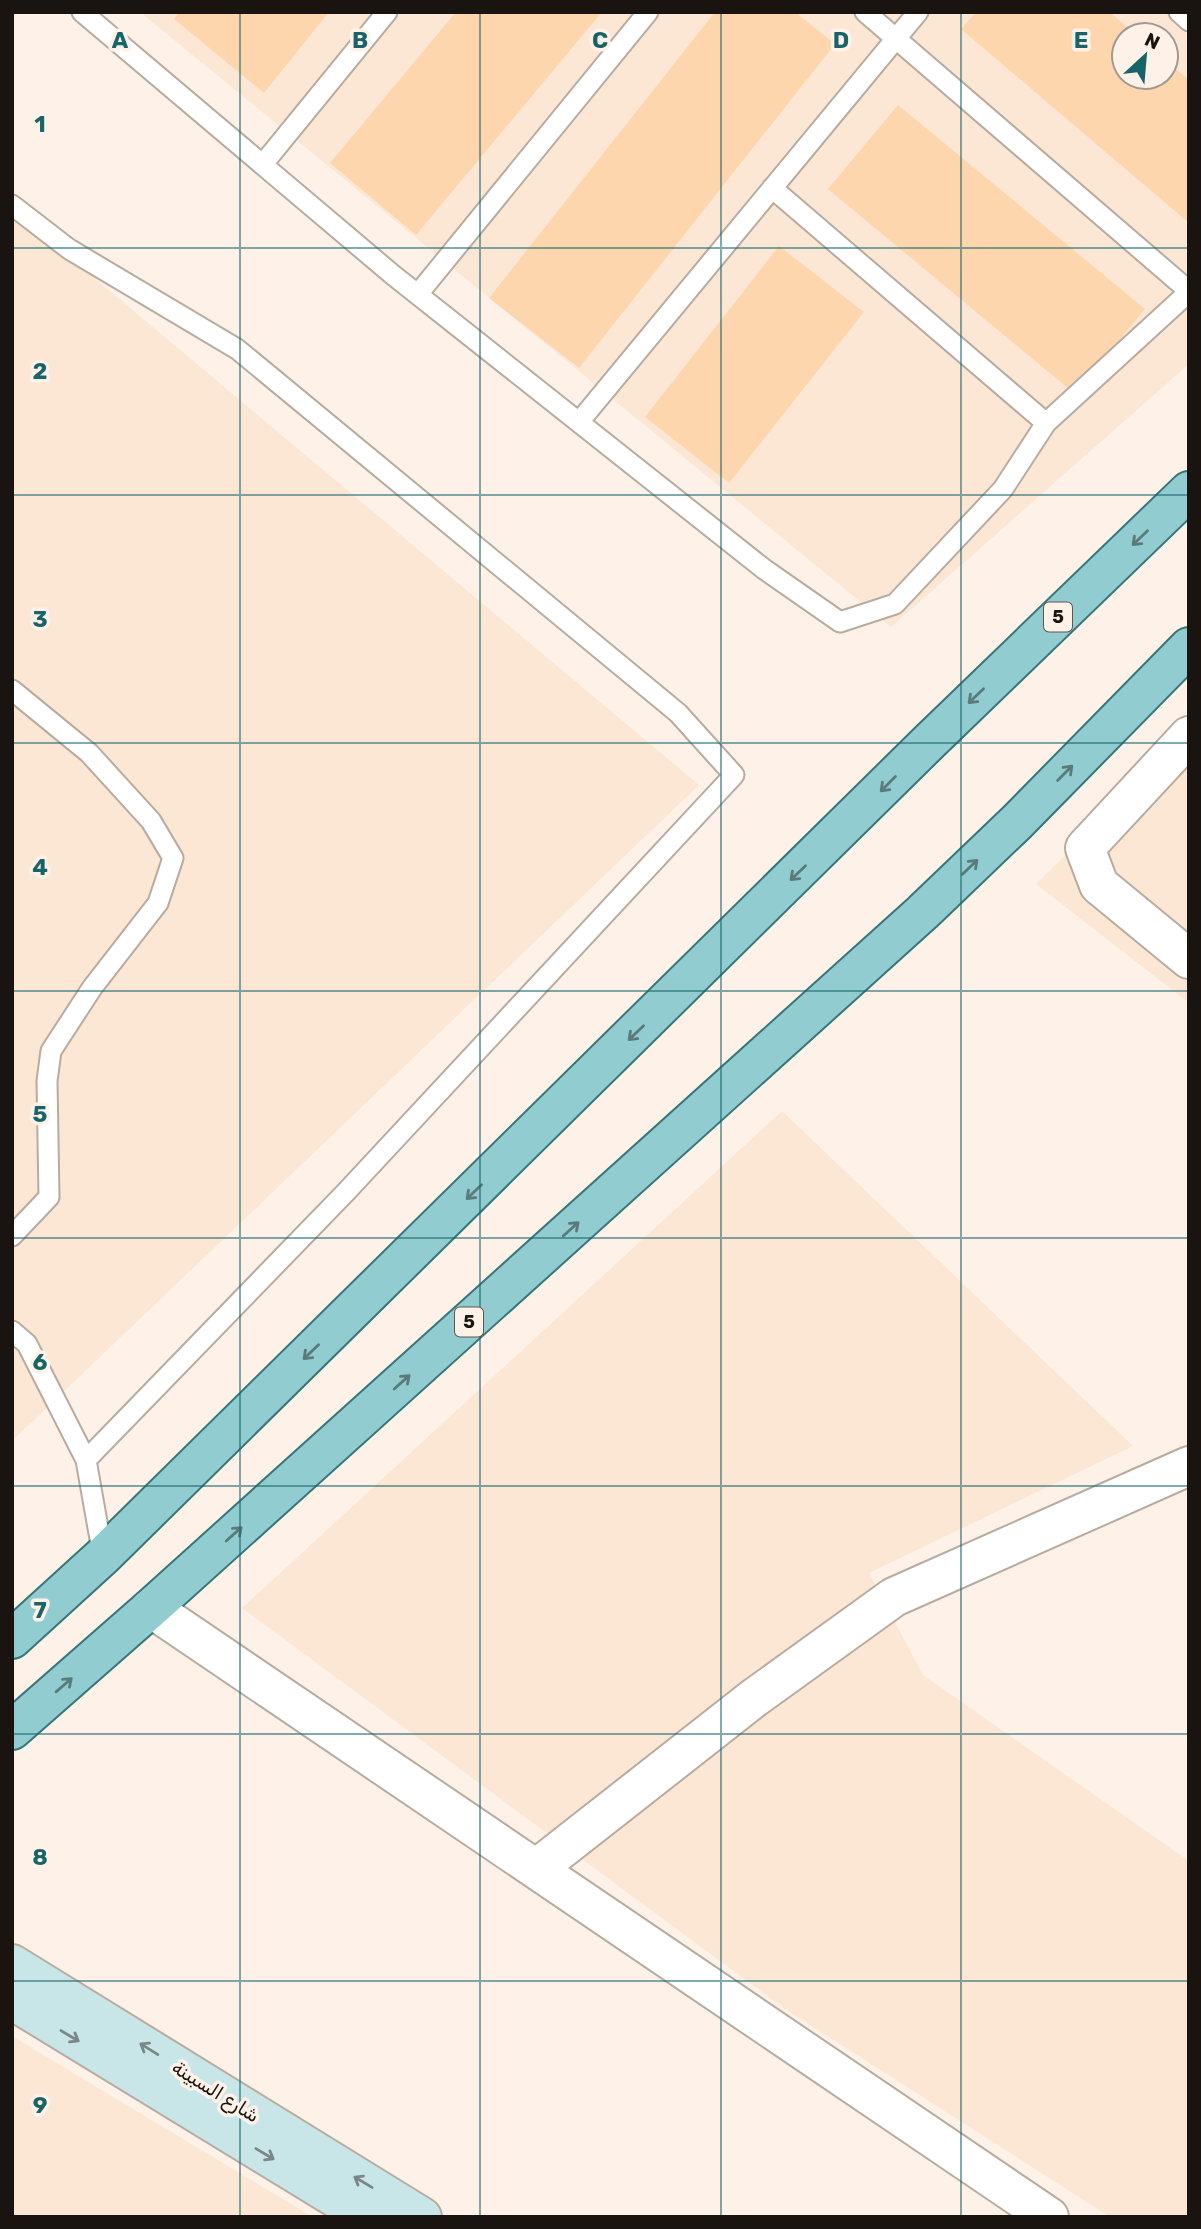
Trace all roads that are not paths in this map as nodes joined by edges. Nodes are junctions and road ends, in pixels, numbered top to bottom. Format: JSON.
{"nodes":[{"id":1,"x":82,"y":12,"type":"edge"},
{"id":2,"x":387,"y":12,"type":"edge"},
{"id":3,"x":648,"y":12,"type":"edge"},
{"id":4,"x":865,"y":12,"type":"edge"},
{"id":5,"x":918,"y":12,"type":"edge"},
{"id":6,"x":1179,"y":12,"type":"edge"},
{"id":7,"x":1189,"y":21,"type":"edge"},
{"id":8,"x":896,"y":39,"type":"junction"},
{"id":9,"x":263,"y":164,"type":"junction"},
{"id":10,"x":772,"y":188,"type":"junction"},
{"id":11,"x":12,"y":205,"type":"edge"},
{"id":12,"x":1189,"y":292,"type":"edge"},
{"id":13,"x":418,"y":293,"type":"junction"},
{"id":14,"x":579,"y":422,"type":"junction"},
{"id":15,"x":1046,"y":423,"type":"junction"},
{"id":16,"x":1189,"y":491,"type":"edge"},
{"id":17,"x":1189,"y":647,"type":"edge"},
{"id":18,"x":12,"y":690,"type":"edge"},
{"id":19,"x":1189,"y":736,"type":"edge"},
{"id":20,"x":1189,"y":959,"type":"edge"},
{"id":21,"x":12,"y":1236,"type":"edge"},
{"id":22,"x":12,"y":1331,"type":"edge"},
{"id":23,"x":86,"y":1460,"type":"junction"},
{"id":24,"x":1189,"y":1466,"type":"edge"},
{"id":25,"x":103,"y":1556,"type":"junction"},
{"id":26,"x":151,"y":1608,"type":"junction"},
{"id":27,"x":12,"y":1639,"type":"edge"},
{"id":28,"x":12,"y":1730,"type":"edge"},
{"id":29,"x":536,"y":1869,"type":"junction"},
{"id":30,"x":12,"y":1964,"type":"edge"},
{"id":31,"x":12,"y":2000,"type":"edge"},
{"id":32,"x":367,"y":2217,"type":"edge"},
{"id":33,"x":422,"y":2217,"type":"edge"},
{"id":34,"x":1049,"y":2217,"type":"edge"}],
"edges":[{"from":1,"to":9,"type":"lane"},
{"from":2,"to":9,"type":"lane"},
{"from":3,"to":13,"type":"lane"},
{"from":4,"to":8,"type":"lane"},
{"from":5,"to":8,"type":"lane"},
{"from":6,"to":7,"type":"lane"},
{"from":8,"to":10,"type":"lane"},
{"from":8,"to":12,"type":"lane"},
{"from":9,"to":13,"type":"lane"},
{"from":10,"to":14,"type":"lane"},
{"from":10,"to":15,"type":"lane"},
{"from":11,"to":23,"type":"lane"},
{"from":12,"to":15,"type":"lane"},
{"from":13,"to":14,"type":"lane"},
{"from":14,"to":15,"type":"lane"},
{"from":16,"to":25,"type":"main road","number":"5","one_way":true},
{"from":26,"to":17,"type":"main road","number":"5","one_way":true},
{"from":18,"to":21,"type":"lane"},
{"from":19,"to":20,"type":"street"},
{"from":22,"to":23,"type":"lane"},
{"from":23,"to":25,"type":"lane"},
{"from":24,"to":29,"type":"street"},
{"from":25,"to":27,"type":"main road","number":"5"},
{"from":28,"to":26,"type":"main road","number":"5","one_way":true},
{"from":26,"to":29,"type":"street"},
{"from":29,"to":34,"type":"street"},
{"from":33,"to":30,"type":"main road","name":"شارع السبينة","one_way":true},
{"from":31,"to":32,"type":"main road","one_way":true}]}
